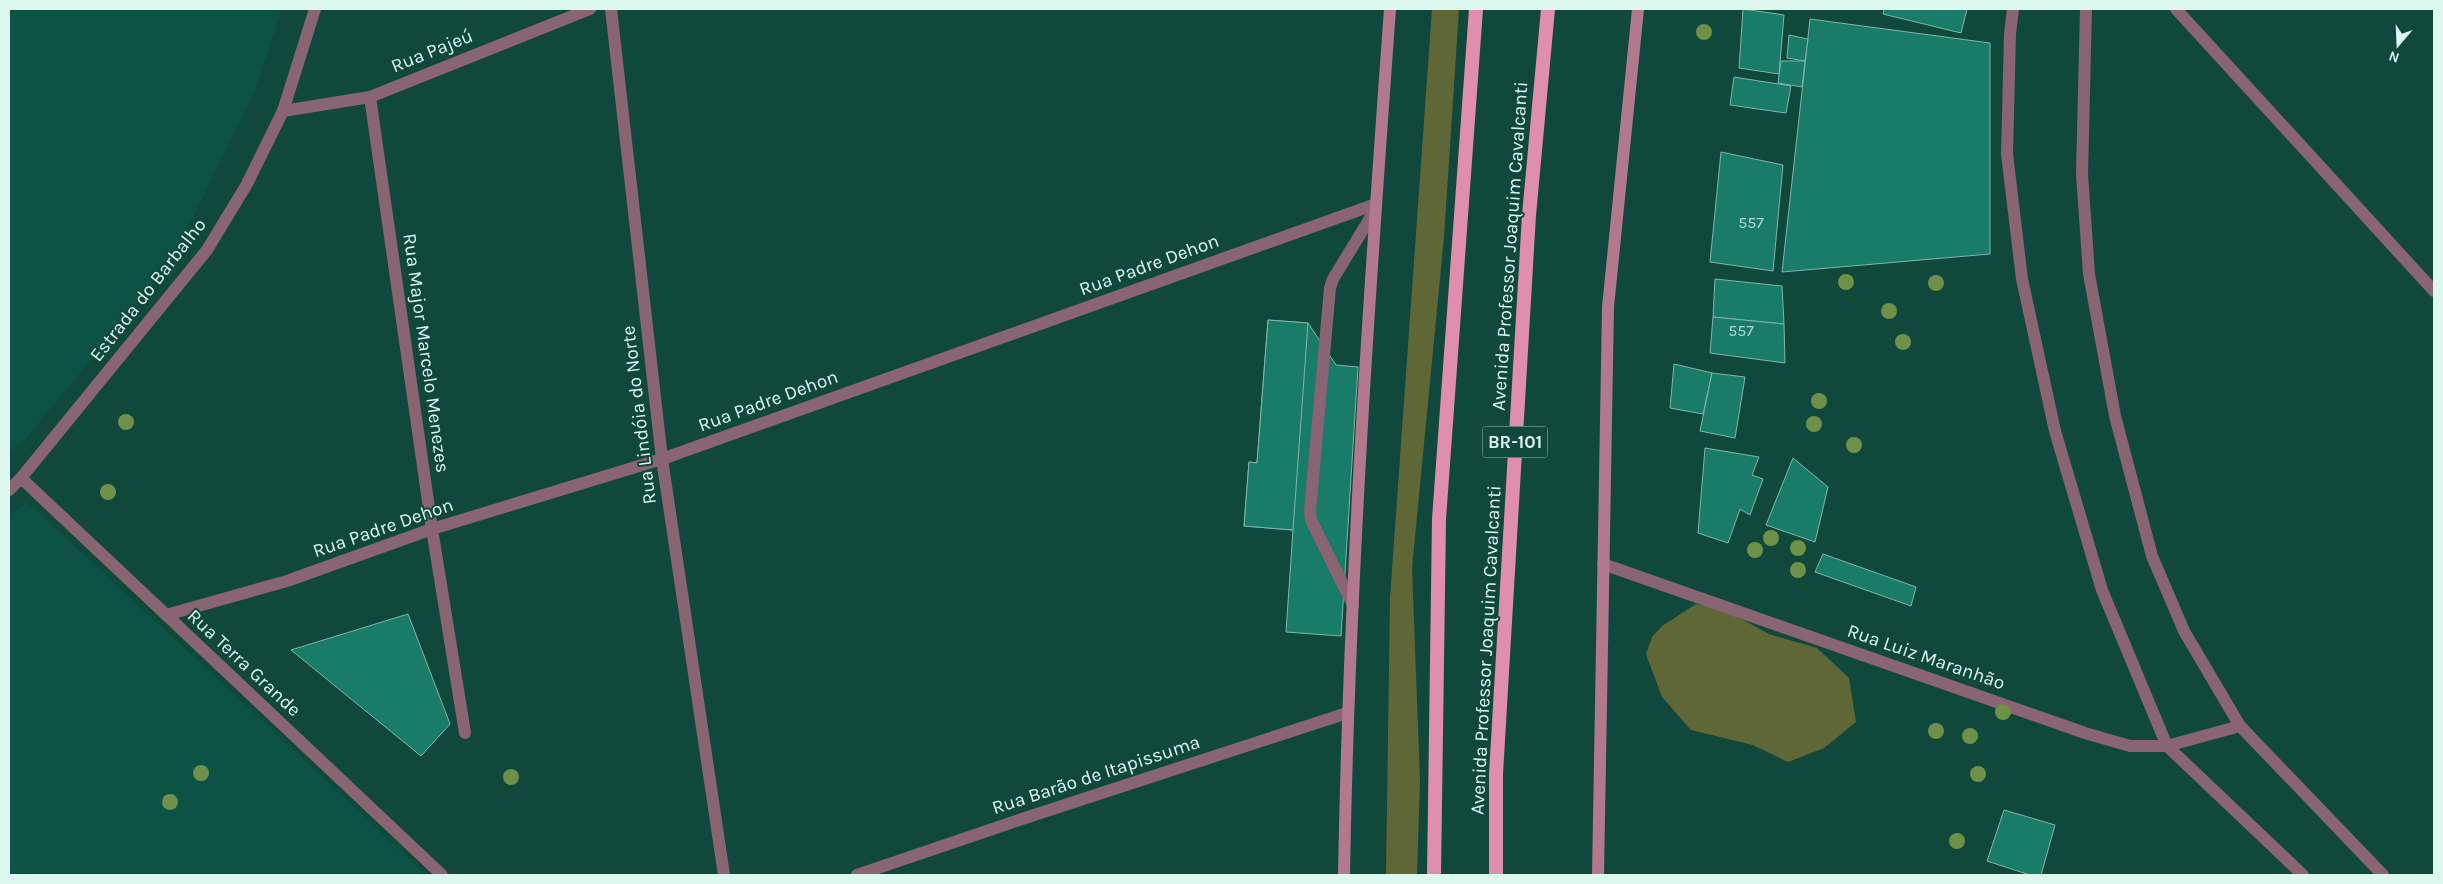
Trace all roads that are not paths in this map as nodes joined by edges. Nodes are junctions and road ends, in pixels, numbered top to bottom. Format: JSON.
{"nodes":[{"id":1,"x":315,"y":9,"type":"edge"},
{"id":2,"x":590,"y":9,"type":"edge"},
{"id":3,"x":611,"y":9,"type":"edge"},
{"id":4,"x":1390,"y":9,"type":"edge"},
{"id":5,"x":1476,"y":9,"type":"edge"},
{"id":6,"x":1548,"y":9,"type":"edge"},
{"id":7,"x":1638,"y":9,"type":"edge"},
{"id":8,"x":2013,"y":9,"type":"edge"},
{"id":9,"x":2086,"y":9,"type":"edge"},
{"id":10,"x":2176,"y":9,"type":"edge"},
{"id":11,"x":370,"y":97,"type":"junction"},
{"id":12,"x":283,"y":111,"type":"junction"},
{"id":13,"x":1375,"y":207,"type":"junction"},
{"id":14,"x":2434,"y":291,"type":"edge"},
{"id":15,"x":662,"y":458,"type":"junction"},
{"id":16,"x":21,"y":478,"type":"junction"},
{"id":17,"x":9,"y":490,"type":"edge"},
{"id":18,"x":432,"y":529,"type":"junction"},
{"id":19,"x":1603,"y":564,"type":"junction"},
{"id":20,"x":1353,"y":604,"type":"junction"},
{"id":21,"x":166,"y":615,"type":"junction"},
{"id":22,"x":1347,"y":713,"type":"junction"},
{"id":23,"x":2240,"y":726,"type":"junction"},
{"id":24,"x":465,"y":733,"type":"dead end"},
{"id":25,"x":2167,"y":746,"type":"junction"},
{"id":26,"x":442,"y":875,"type":"edge"},
{"id":27,"x":724,"y":875,"type":"edge"},
{"id":28,"x":857,"y":875,"type":"edge"},
{"id":29,"x":1344,"y":875,"type":"edge"},
{"id":30,"x":1434,"y":875,"type":"edge"},
{"id":31,"x":1496,"y":875,"type":"edge"},
{"id":32,"x":1598,"y":875,"type":"edge"},
{"id":33,"x":2303,"y":875,"type":"edge"},
{"id":34,"x":2383,"y":875,"type":"edge"}],
"edges":[{"from":1,"to":12,"type":"street","name":"Estrada do Barbalho"},
{"from":2,"to":11,"type":"street","name":"Rua Pajeú"},
{"from":3,"to":15,"type":"street","name":"Rua Lindóia do Norte"},
{"from":4,"to":13,"type":"main road"},
{"from":5,"to":30,"type":"highway"},
{"from":6,"to":31,"type":"highway","name":"Avenida Professor Joaquim Cavalcanti","number":"BR-101"},
{"from":7,"to":19,"type":"main road"},
{"from":8,"to":25,"type":"street"},
{"from":9,"to":23,"type":"street"},
{"from":10,"to":14,"type":"street"},
{"from":11,"to":12,"type":"street","name":"Rua Pajeú"},
{"from":11,"to":18,"type":"street","name":"Rua Major Marcelo Menezes"},
{"from":12,"to":16,"type":"street","name":"Estrada do Barbalho"},
{"from":13,"to":15,"type":"street","name":"Rua Padre Dehon"},
{"from":13,"to":20,"type":"main road"},
{"from":13,"to":20,"type":"street"},
{"from":15,"to":18,"type":"street","name":"Rua Padre Dehon"},
{"from":15,"to":27,"type":"street","name":"Rua Lindóia do Norte"},
{"from":16,"to":17,"type":"street","name":"Estrada do Barbalho"},
{"from":16,"to":21,"type":"street","name":"Rua Terra Grande"},
{"from":18,"to":21,"type":"street","name":"Rua Padre Dehon"},
{"from":18,"to":24,"type":"street","name":"Rua Major Marcelo Menezes"},
{"from":19,"to":25,"type":"street","name":"Rua Luiz Maranhão"},
{"from":19,"to":32,"type":"main road"},
{"from":20,"to":22,"type":"main road"},
{"from":21,"to":26,"type":"street","name":"Rua Terra Grande"},
{"from":22,"to":28,"type":"street","name":"Rua Barão de Itapissuma"},
{"from":22,"to":29,"type":"main road"},
{"from":23,"to":25,"type":"street","name":"Rua Luiz Maranhão"},
{"from":23,"to":34,"type":"street"},
{"from":25,"to":33,"type":"street"}]}
